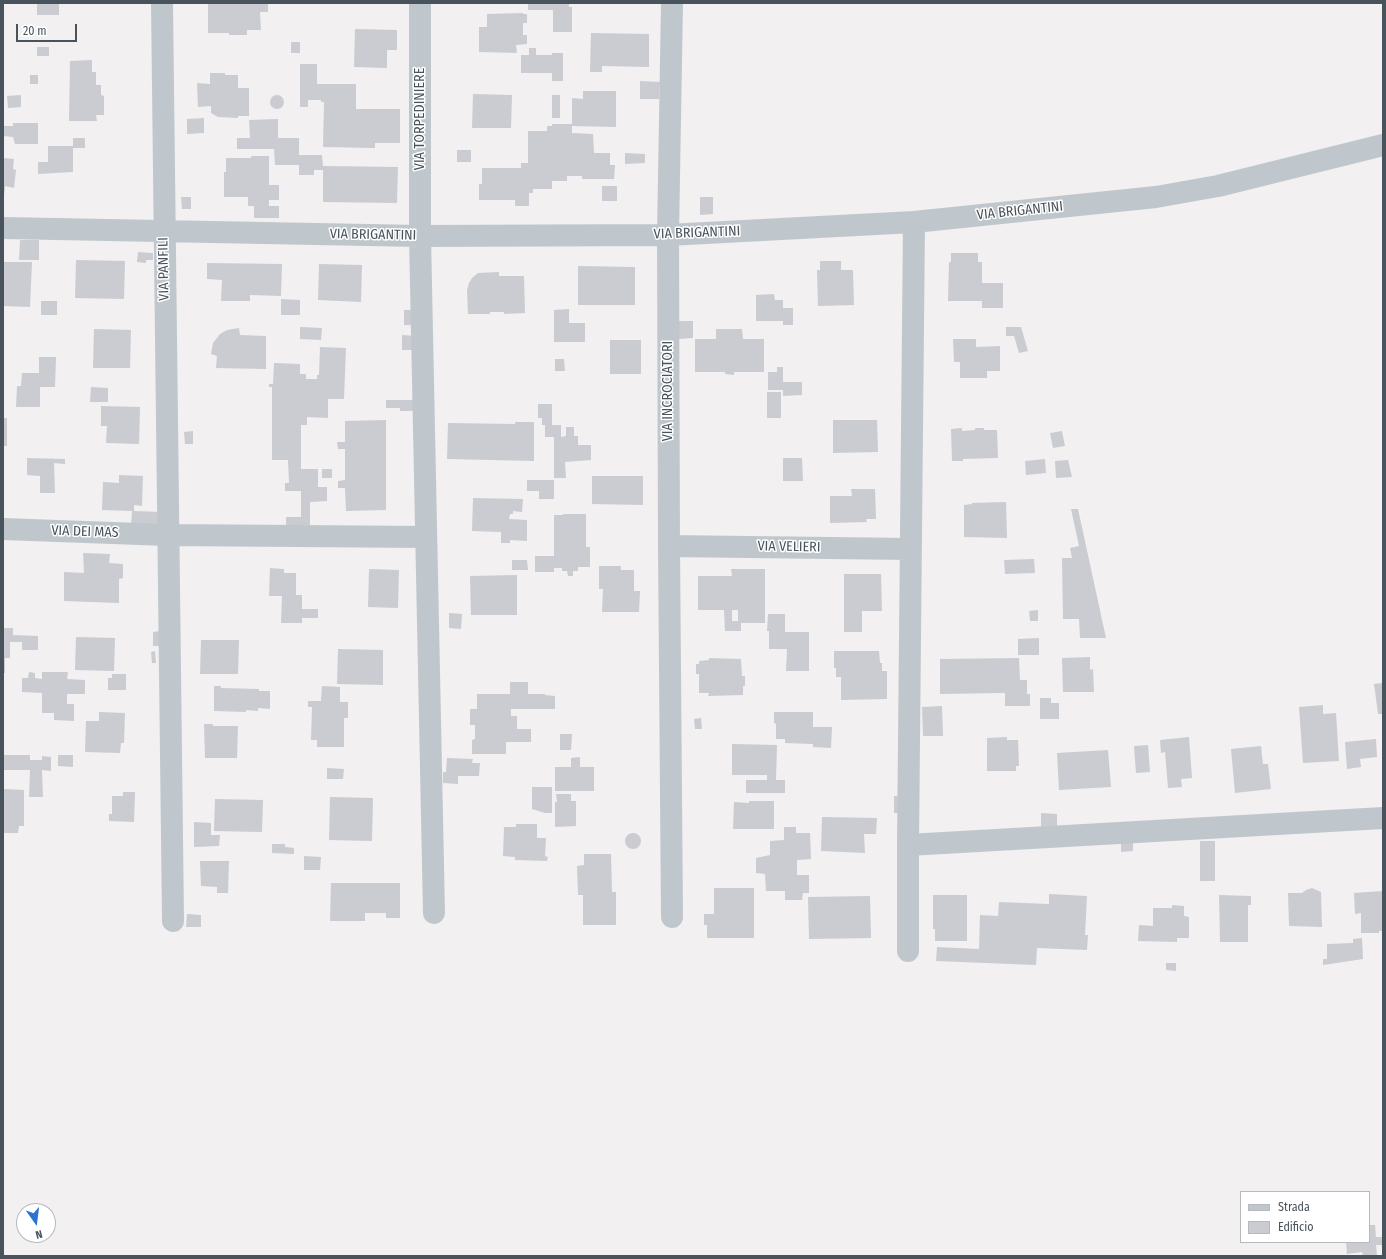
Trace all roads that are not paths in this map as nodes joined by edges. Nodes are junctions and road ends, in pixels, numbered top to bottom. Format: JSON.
{"nodes":[{"id":1,"x":162,"y":3,"type":"edge"},
{"id":2,"x":420,"y":3,"type":"edge"},
{"id":3,"x":672,"y":3,"type":"edge"},
{"id":4,"x":1383,"y":145,"type":"edge"},
{"id":5,"x":914,"y":222,"type":"junction"},
{"id":6,"x":3,"y":228,"type":"edge"},
{"id":7,"x":164,"y":231,"type":"junction"},
{"id":8,"x":668,"y":235,"type":"junction"},
{"id":9,"x":420,"y":236,"type":"junction"},
{"id":10,"x":3,"y":529,"type":"edge"},
{"id":11,"x":167,"y":535,"type":"junction"},
{"id":12,"x":426,"y":537,"type":"junction"},
{"id":13,"x":668,"y":546,"type":"junction"},
{"id":14,"x":910,"y":549,"type":"junction"},
{"id":15,"x":1383,"y":818,"type":"edge"},
{"id":16,"x":908,"y":845,"type":"junction"},
{"id":17,"x":434,"y":913,"type":"dead end"},
{"id":18,"x":672,"y":917,"type":"dead end"},
{"id":19,"x":173,"y":921,"type":"dead end"},
{"id":20,"x":908,"y":951,"type":"dead end"}],
"edges":[{"from":1,"to":7,"type":"street","name":"VIA PANFILI"},
{"from":2,"to":9,"type":"street","name":"VIA TORPEDINIERE"},
{"from":3,"to":8,"type":"street","name":"VIA INCROCIATORI"},
{"from":4,"to":5,"type":"street","name":"VIA BRIGANTINI"},
{"from":5,"to":8,"type":"street","name":"VIA BRIGANTINI"},
{"from":5,"to":14,"type":"street"},
{"from":6,"to":7,"type":"street","name":"VIA BRIGANTINI"},
{"from":7,"to":9,"type":"street","name":"VIA BRIGANTINI"},
{"from":7,"to":11,"type":"street","name":"VIA PANFILI"},
{"from":8,"to":9,"type":"street","name":"VIA BRIGANTINI"},
{"from":8,"to":13,"type":"street","name":"VIA INCROCIATORI"},
{"from":9,"to":12,"type":"street","name":"VIA TORPEDINIERE"},
{"from":10,"to":11,"type":"street","name":"VIA DEI MAS"},
{"from":11,"to":12,"type":"street","name":"VIA DEI MAS"},
{"from":11,"to":19,"type":"street","name":"VIA PANFILI"},
{"from":12,"to":17,"type":"street","name":"VIA TORPEDINIERE"},
{"from":13,"to":14,"type":"street","name":"VIA VELIERI"},
{"from":13,"to":18,"type":"street","name":"VIA INCROCIATORI"},
{"from":14,"to":16,"type":"street"},
{"from":15,"to":16,"type":"street"},
{"from":16,"to":20,"type":"street"}]}
